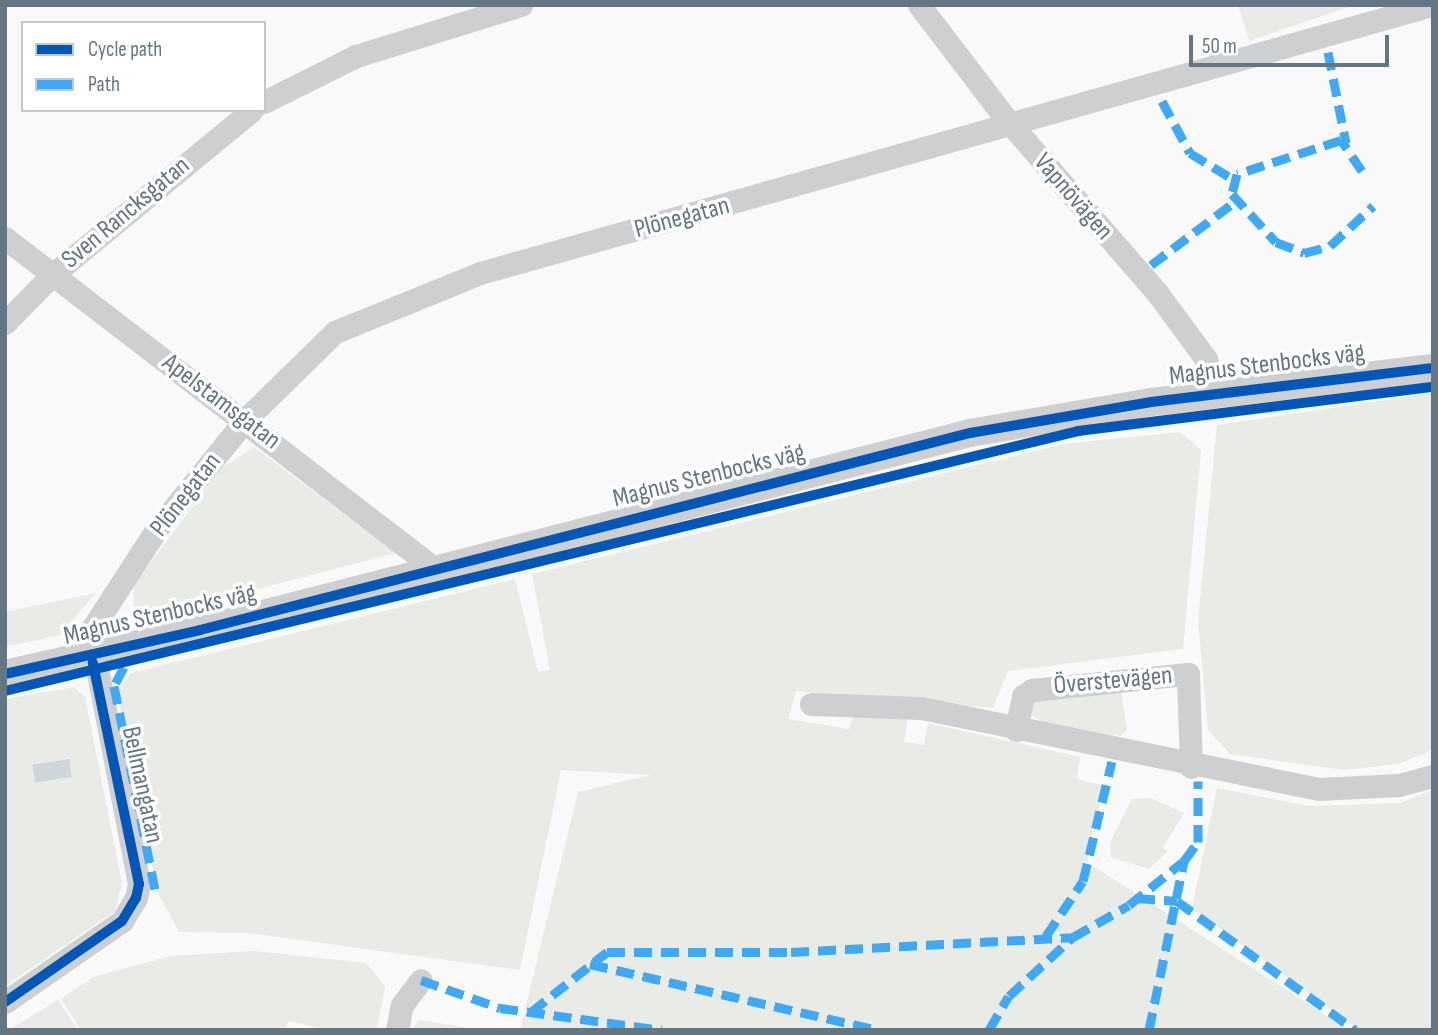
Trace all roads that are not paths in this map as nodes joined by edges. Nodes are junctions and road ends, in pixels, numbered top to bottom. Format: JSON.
{"nodes":[{"id":1,"x":520,"y":5,"type":"edge"},
{"id":2,"x":919,"y":5,"type":"edge"},
{"id":3,"x":1432,"y":5,"type":"edge"},
{"id":4,"x":1365,"y":14,"type":"edge"},
{"id":5,"x":266,"y":101,"type":"edge"},
{"id":6,"x":250,"y":112,"type":"edge"},
{"id":7,"x":1012,"y":125,"type":"junction"},
{"id":8,"x":5,"y":238,"type":"edge"},
{"id":9,"x":52,"y":275,"type":"junction"},
{"id":10,"x":5,"y":323,"type":"edge"},
{"id":11,"x":1433,"y":368,"type":"edge"},
{"id":12,"x":1218,"y":393,"type":"junction"},
{"id":13,"x":245,"y":421,"type":"junction"},
{"id":14,"x":435,"y":569,"type":"junction"},
{"id":15,"x":92,"y":656,"type":"junction"},
{"id":16,"x":5,"y":674,"type":"edge"},
{"id":17,"x":811,"y":704,"type":"dead end"},
{"id":18,"x":1016,"y":730,"type":"junction"},
{"id":19,"x":1191,"y":767,"type":"junction"},
{"id":20,"x":1433,"y":776,"type":"edge"},
{"id":21,"x":421,"y":980,"type":"dead end"},
{"id":22,"x":5,"y":1002,"type":"edge"},
{"id":23,"x":397,"y":1030,"type":"edge"}],
"edges":[{"from":1,"to":5,"type":"street"},
{"from":2,"to":7,"type":"street","name":"Vapnövägen"},
{"from":3,"to":4,"type":"street","name":"Plönegatan"},
{"from":4,"to":7,"type":"street","name":"Plönegatan"},
{"from":6,"to":9,"type":"street","name":"Sven Rancksgatan"},
{"from":7,"to":12,"type":"street","name":"Vapnövägen"},
{"from":7,"to":13,"type":"street","name":"Plönegatan"},
{"from":8,"to":9,"type":"street","name":"Apelstamsgatan"},
{"from":9,"to":10,"type":"street","name":"Sven Rancksgatan"},
{"from":9,"to":13,"type":"street","name":"Apelstamsgatan"},
{"from":11,"to":12,"type":"street","name":"Magnus Stenbocks väg"},
{"from":12,"to":14,"type":"street","name":"Magnus Stenbocks väg"},
{"from":13,"to":14,"type":"street","name":"Apelstamsgatan"},
{"from":13,"to":15,"type":"street","name":"Plönegatan"},
{"from":14,"to":15,"type":"street","name":"Magnus Stenbocks väg"},
{"from":15,"to":16,"type":"street","name":"Magnus Stenbocks väg"},
{"from":15,"to":22,"type":"street","name":"Bellmangatan"},
{"from":17,"to":18,"type":"street","name":"Överstevägen"},
{"from":18,"to":19,"type":"street","name":"Överstevägen"},
{"from":18,"to":19,"type":"street","name":"Överstevägen"},
{"from":19,"to":20,"type":"street","name":"Överstevägen"},
{"from":21,"to":23,"type":"street"}]}
